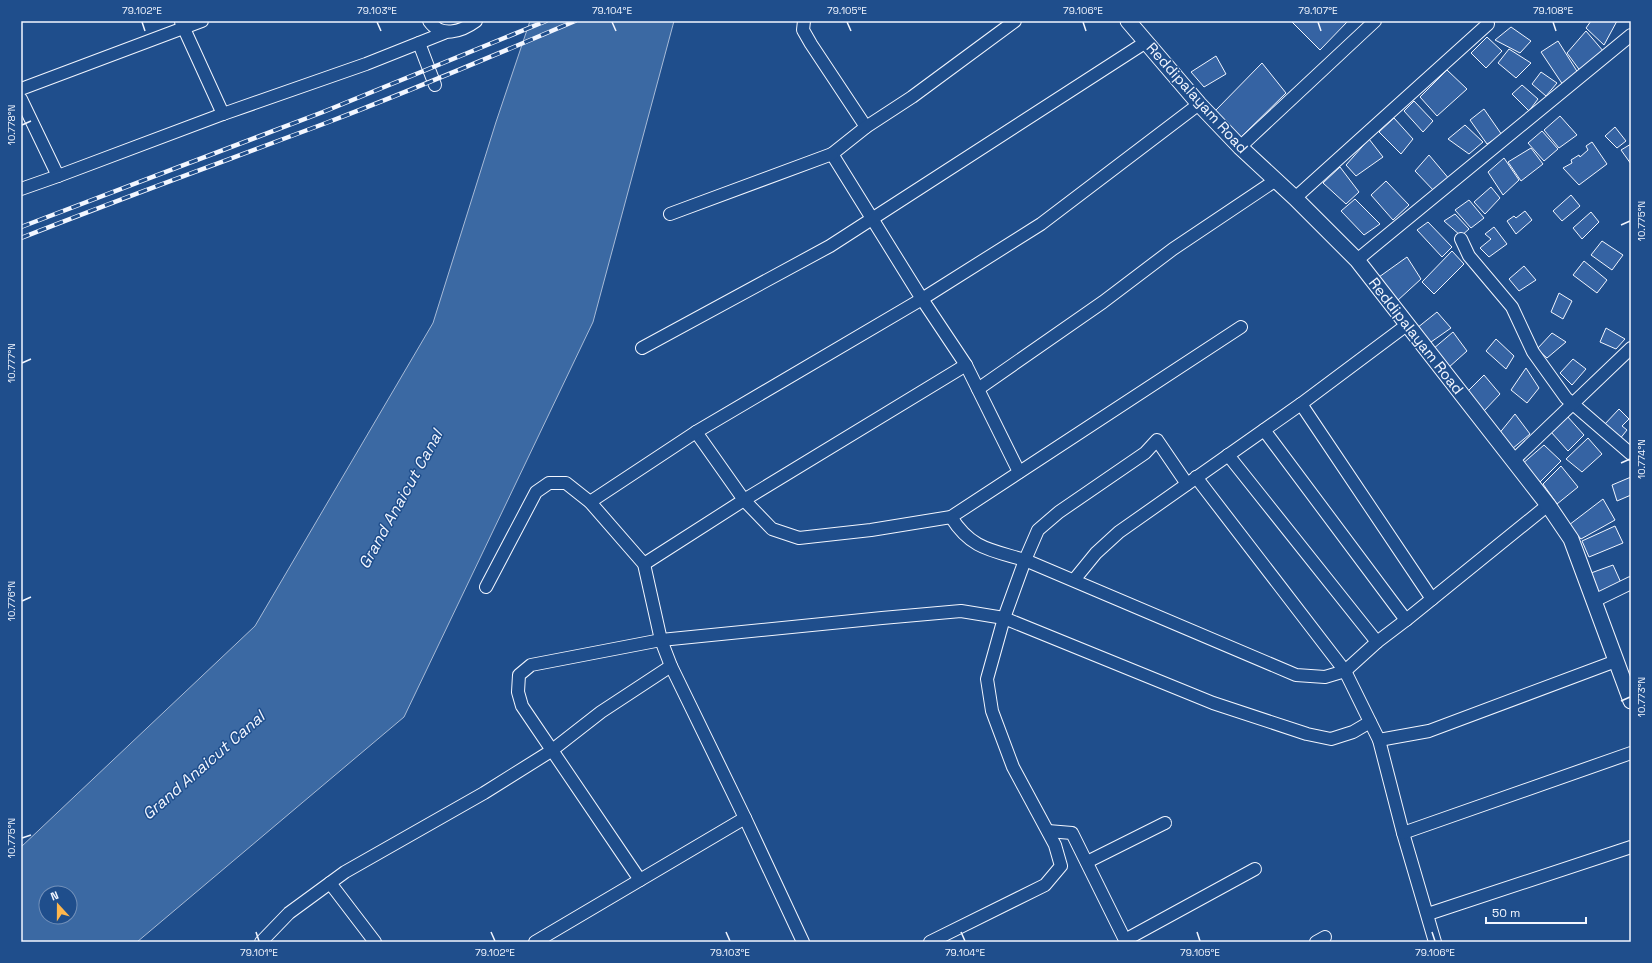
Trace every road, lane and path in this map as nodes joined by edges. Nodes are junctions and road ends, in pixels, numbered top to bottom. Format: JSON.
{"nodes":[{"id":1,"x":202,"y":21,"type":"edge"},
{"id":2,"x":476,"y":21,"type":"edge"},
{"id":3,"x":804,"y":21,"type":"edge"},
{"id":4,"x":1015,"y":21,"type":"edge"},
{"id":5,"x":1128,"y":21,"type":"edge"},
{"id":6,"x":1375,"y":21,"type":"edge"},
{"id":7,"x":429,"y":22,"type":"edge"},
{"id":8,"x":182,"y":24,"type":"edge"},
{"id":9,"x":1488,"y":24,"type":"dead end"},
{"id":10,"x":444,"y":33,"type":"junction"},
{"id":11,"x":1631,"y":36,"type":"edge"},
{"id":12,"x":1146,"y":42,"type":"junction"},
{"id":13,"x":419,"y":43,"type":"junction"},
{"id":14,"x":436,"y":85,"type":"dead end"},
{"id":15,"x":21,"y":89,"type":"edge"},
{"id":16,"x":21,"y":99,"type":"edge"},
{"id":17,"x":1199,"y":104,"type":"junction"},
{"id":18,"x":223,"y":114,"type":"junction"},
{"id":19,"x":866,"y":127,"type":"junction"},
{"id":20,"x":1240,"y":147,"type":"junction"},
{"id":21,"x":832,"y":154,"type":"junction"},
{"id":22,"x":58,"y":176,"type":"junction"},
{"id":23,"x":1276,"y":180,"type":"junction"},
{"id":24,"x":21,"y":189,"type":"edge"},
{"id":25,"x":1295,"y":198,"type":"junction"},
{"id":26,"x":670,"y":214,"type":"dead end"},
{"id":27,"x":872,"y":219,"type":"junction"},
{"id":28,"x":1461,"y":239,"type":"dead end"},
{"id":29,"x":1357,"y":260,"type":"junction"},
{"id":30,"x":922,"y":298,"type":"junction"},
{"id":31,"x":1408,"y":324,"type":"junction"},
{"id":32,"x":1241,"y":327,"type":"dead end"},
{"id":33,"x":642,"y":348,"type":"dead end"},
{"id":34,"x":1631,"y":348,"type":"edge"},
{"id":35,"x":966,"y":365,"type":"junction"},
{"id":36,"x":978,"y":389,"type":"junction"},
{"id":37,"x":1301,"y":404,"type":"junction"},
{"id":38,"x":1572,"y":404,"type":"junction"},
{"id":39,"x":1264,"y":430,"type":"junction"},
{"id":40,"x":696,"y":432,"type":"junction"},
{"id":41,"x":1631,"y":454,"type":"edge"},
{"id":42,"x":1228,"y":455,"type":"junction"},
{"id":43,"x":1514,"y":460,"type":"junction"},
{"id":44,"x":1019,"y":472,"type":"junction"},
{"id":45,"x":1192,"y":481,"type":"junction"},
{"id":46,"x":744,"y":500,"type":"junction"},
{"id":47,"x":590,"y":502,"type":"junction"},
{"id":48,"x":1548,"y":505,"type":"junction"},
{"id":49,"x":951,"y":517,"type":"junction"},
{"id":50,"x":1025,"y":560,"type":"junction"},
{"id":51,"x":644,"y":564,"type":"junction"},
{"id":52,"x":1074,"y":580,"type":"junction"},
{"id":53,"x":1631,"y":583,"type":"edge"},
{"id":54,"x":486,"y":586,"type":"dead end"},
{"id":55,"x":1432,"y":599,"type":"junction"},
{"id":56,"x":1594,"y":600,"type":"junction"},
{"id":57,"x":1004,"y":618,"type":"junction"},
{"id":58,"x":1406,"y":620,"type":"junction"},
{"id":59,"x":661,"y":640,"type":"junction"},
{"id":60,"x":1377,"y":642,"type":"junction"},
{"id":61,"x":1616,"y":661,"type":"junction"},
{"id":62,"x":671,"y":666,"type":"junction"},
{"id":63,"x":1345,"y":671,"type":"junction"},
{"id":64,"x":1631,"y":701,"type":"edge"},
{"id":65,"x":1370,"y":722,"type":"junction"},
{"id":66,"x":1379,"y":740,"type":"junction"},
{"id":67,"x":551,"y":750,"type":"junction"},
{"id":68,"x":1631,"y":753,"type":"edge"},
{"id":69,"x":745,"y":818,"type":"junction"},
{"id":70,"x":1165,"y":823,"type":"dead end"},
{"id":71,"x":1048,"y":831,"type":"junction"},
{"id":72,"x":1403,"y":833,"type":"junction"},
{"id":73,"x":1631,"y":847,"type":"edge"},
{"id":74,"x":1087,"y":862,"type":"junction"},
{"id":75,"x":1255,"y":869,"type":"dead end"},
{"id":76,"x":640,"y":880,"type":"junction"},
{"id":77,"x":330,"y":883,"type":"junction"},
{"id":78,"x":1428,"y":914,"type":"junction"},
{"id":79,"x":1126,"y":941,"type":"edge"},
{"id":80,"x":260,"y":942,"type":"edge"},
{"id":81,"x":375,"y":942,"type":"edge"},
{"id":82,"x":535,"y":942,"type":"edge"},
{"id":83,"x":803,"y":942,"type":"edge"},
{"id":84,"x":930,"y":942,"type":"edge"},
{"id":85,"x":1435,"y":942,"type":"edge"}],
"edges":[{"from":1,"to":8,"type":"street"},
{"from":2,"to":10,"type":"street"},
{"from":3,"to":19,"type":"street"},
{"from":4,"to":19,"type":"street"},
{"from":5,"to":12,"type":"street","name":"Reddipalayam Road"},
{"from":6,"to":20,"type":"street"},
{"from":7,"to":10,"type":"street"},
{"from":8,"to":15,"type":"street"},
{"from":8,"to":18,"type":"street"},
{"from":9,"to":25,"type":"street"},
{"from":10,"to":13,"type":"street"},
{"from":11,"to":29,"type":"street"},
{"from":12,"to":17,"type":"street","name":"Reddipalayam Road"},
{"from":12,"to":27,"type":"street"},
{"from":13,"to":14,"type":"street"},
{"from":13,"to":18,"type":"street"},
{"from":16,"to":22,"type":"street"},
{"from":17,"to":20,"type":"street","name":"Reddipalayam Road"},
{"from":17,"to":30,"type":"street"},
{"from":18,"to":22,"type":"street"},
{"from":19,"to":21,"type":"street"},
{"from":20,"to":23,"type":"street","name":"Reddipalayam Road"},
{"from":21,"to":26,"type":"street"},
{"from":21,"to":27,"type":"street"},
{"from":22,"to":24,"type":"street"},
{"from":23,"to":25,"type":"street","name":"Reddipalayam Road"},
{"from":23,"to":36,"type":"street"},
{"from":25,"to":29,"type":"street","name":"Reddipalayam Road"},
{"from":27,"to":30,"type":"street"},
{"from":27,"to":33,"type":"street"},
{"from":28,"to":38,"type":"street"},
{"from":29,"to":31,"type":"street","name":"Reddipalayam Road"},
{"from":30,"to":35,"type":"street"},
{"from":30,"to":40,"type":"street"},
{"from":31,"to":37,"type":"street"},
{"from":31,"to":43,"type":"street","name":"Reddipalayam Road"},
{"from":32,"to":44,"type":"street"},
{"from":34,"to":38,"type":"street"},
{"from":35,"to":36,"type":"street"},
{"from":35,"to":46,"type":"street"},
{"from":36,"to":44,"type":"street"},
{"from":37,"to":39,"type":"street"},
{"from":37,"to":55,"type":"street"},
{"from":38,"to":41,"type":"street"},
{"from":38,"to":43,"type":"street"},
{"from":39,"to":42,"type":"street"},
{"from":39,"to":58,"type":"street"},
{"from":40,"to":46,"type":"street"},
{"from":40,"to":47,"type":"street"},
{"from":42,"to":45,"type":"street"},
{"from":42,"to":60,"type":"street"},
{"from":43,"to":48,"type":"street","name":"Reddipalayam Road"},
{"from":44,"to":49,"type":"street"},
{"from":45,"to":50,"type":"street"},
{"from":45,"to":52,"type":"street"},
{"from":45,"to":63,"type":"street"},
{"from":46,"to":49,"type":"street"},
{"from":46,"to":51,"type":"street"},
{"from":47,"to":51,"type":"street"},
{"from":47,"to":54,"type":"street"},
{"from":48,"to":55,"type":"street"},
{"from":48,"to":56,"type":"street","name":"Reddipalayam Road"},
{"from":49,"to":50,"type":"street"},
{"from":50,"to":52,"type":"street"},
{"from":50,"to":57,"type":"street"},
{"from":51,"to":59,"type":"street"},
{"from":52,"to":63,"type":"street"},
{"from":53,"to":56,"type":"street"},
{"from":55,"to":58,"type":"street"},
{"from":56,"to":61,"type":"street","name":"Reddipalayam Road"},
{"from":57,"to":59,"type":"street"},
{"from":57,"to":65,"type":"street"},
{"from":57,"to":71,"type":"street"},
{"from":58,"to":60,"type":"street"},
{"from":59,"to":62,"type":"street"},
{"from":59,"to":67,"type":"street"},
{"from":60,"to":63,"type":"street"},
{"from":61,"to":64,"type":"street","name":"Reddipalayam Road"},
{"from":61,"to":66,"type":"street"},
{"from":62,"to":67,"type":"street"},
{"from":62,"to":69,"type":"street"},
{"from":63,"to":65,"type":"street"},
{"from":65,"to":66,"type":"street"},
{"from":66,"to":72,"type":"street"},
{"from":67,"to":76,"type":"street"},
{"from":67,"to":77,"type":"street"},
{"from":68,"to":72,"type":"street"},
{"from":69,"to":76,"type":"street"},
{"from":69,"to":83,"type":"street"},
{"from":70,"to":74,"type":"street"},
{"from":71,"to":74,"type":"street"},
{"from":71,"to":84,"type":"street"},
{"from":72,"to":78,"type":"street"},
{"from":73,"to":78,"type":"street"},
{"from":74,"to":79,"type":"street"},
{"from":75,"to":79,"type":"street"},
{"from":76,"to":82,"type":"street"},
{"from":77,"to":80,"type":"street"},
{"from":77,"to":81,"type":"street"},
{"from":78,"to":85,"type":"street"}]}
